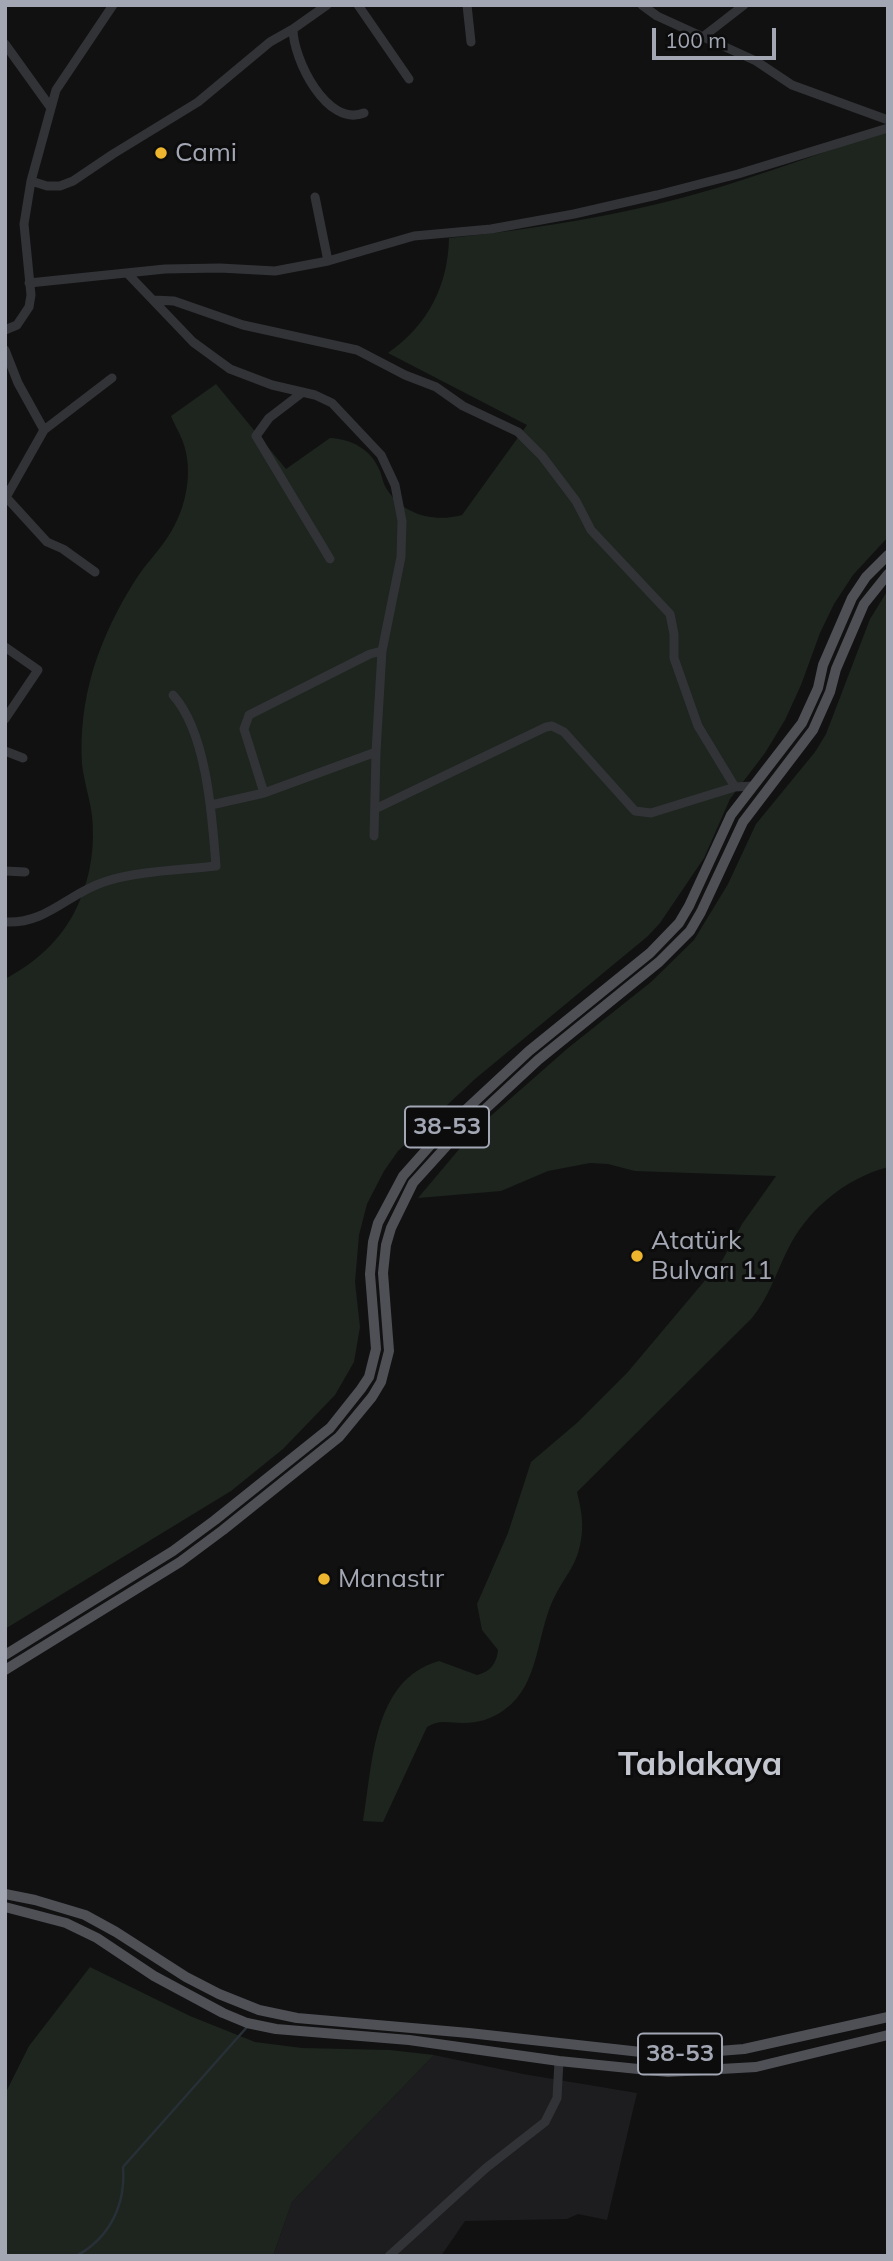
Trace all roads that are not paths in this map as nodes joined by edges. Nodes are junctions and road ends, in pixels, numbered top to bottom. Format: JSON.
{"nodes":[{"id":1,"x":113,"y":5,"type":"edge"},
{"id":2,"x":327,"y":5,"type":"edge"},
{"id":3,"x":358,"y":5,"type":"edge"},
{"id":4,"x":467,"y":5,"type":"edge"},
{"id":5,"x":642,"y":5,"type":"edge"},
{"id":6,"x":744,"y":5,"type":"edge"},
{"id":7,"x":293,"y":29,"type":"junction"},
{"id":8,"x":704,"y":36,"type":"junction"},
{"id":9,"x":471,"y":42,"type":"dead end"},
{"id":10,"x":5,"y":44,"type":"edge"},
{"id":11,"x":409,"y":79,"type":"dead end"},
{"id":12,"x":51,"y":108,"type":"junction"},
{"id":13,"x":364,"y":113,"type":"dead end"},
{"id":14,"x":888,"y":120,"type":"edge"},
{"id":15,"x":888,"y":128,"type":"edge"},
{"id":16,"x":31,"y":181,"type":"junction"},
{"id":17,"x":315,"y":197,"type":"dead end"},
{"id":18,"x":328,"y":261,"type":"junction"},
{"id":19,"x":127,"y":273,"type":"junction"},
{"id":20,"x":29,"y":283,"type":"junction"},
{"id":21,"x":153,"y":300,"type":"junction"},
{"id":22,"x":5,"y":331,"type":"edge"},
{"id":23,"x":5,"y":350,"type":"edge"},
{"id":24,"x":112,"y":377,"type":"dead end"},
{"id":25,"x":303,"y":392,"type":"junction"},
{"id":26,"x":44,"y":430,"type":"junction"},
{"id":27,"x":6,"y":497,"type":"edge"},
{"id":28,"x":888,"y":555,"type":"edge"},
{"id":29,"x":330,"y":559,"type":"dead end"},
{"id":30,"x":95,"y":572,"type":"dead end"},
{"id":31,"x":888,"y":573,"type":"edge"},
{"id":32,"x":5,"y":647,"type":"edge"},
{"id":33,"x":382,"y":651,"type":"junction"},
{"id":34,"x":173,"y":695,"type":"dead end"},
{"id":35,"x":5,"y":719,"type":"edge"},
{"id":36,"x":5,"y":751,"type":"edge"},
{"id":37,"x":376,"y":752,"type":"junction"},
{"id":38,"x":23,"y":758,"type":"dead end"},
{"id":39,"x":753,"y":786,"type":"junction"},
{"id":40,"x":735,"y":787,"type":"junction"},
{"id":41,"x":264,"y":793,"type":"junction"},
{"id":42,"x":211,"y":805,"type":"junction"},
{"id":43,"x":375,"y":809,"type":"junction"},
{"id":44,"x":374,"y":836,"type":"dead end"},
{"id":45,"x":5,"y":871,"type":"edge"},
{"id":46,"x":25,"y":872,"type":"dead end"},
{"id":47,"x":5,"y":922,"type":"edge"},
{"id":48,"x":5,"y":1655,"type":"edge"},
{"id":49,"x":5,"y":1670,"type":"edge"},
{"id":50,"x":5,"y":1894,"type":"edge"},
{"id":51,"x":5,"y":1907,"type":"edge"},
{"id":52,"x":888,"y":2017,"type":"edge"},
{"id":53,"x":888,"y":2035,"type":"edge"},
{"id":54,"x":559,"y":2061,"type":"junction"},
{"id":55,"x":389,"y":2256,"type":"edge"}],
"edges":[{"from":1,"to":12,"type":"street"},
{"from":2,"to":7,"type":"street"},
{"from":3,"to":11,"type":"street"},
{"from":4,"to":9,"type":"street"},
{"from":5,"to":8,"type":"street"},
{"from":6,"to":8,"type":"street"},
{"from":7,"to":13,"type":"street"},
{"from":7,"to":16,"type":"street"},
{"from":8,"to":14,"type":"street"},
{"from":10,"to":12,"type":"street"},
{"from":12,"to":16,"type":"street"},
{"from":15,"to":18,"type":"street"},
{"from":16,"to":20,"type":"street"},
{"from":17,"to":18,"type":"street"},
{"from":18,"to":19,"type":"street"},
{"from":19,"to":20,"type":"street"},
{"from":19,"to":21,"type":"street"},
{"from":20,"to":22,"type":"street"},
{"from":21,"to":25,"type":"street"},
{"from":21,"to":40,"type":"street"},
{"from":23,"to":26,"type":"street"},
{"from":24,"to":26,"type":"street"},
{"from":25,"to":29,"type":"street"},
{"from":25,"to":33,"type":"street"},
{"from":26,"to":27,"type":"street"},
{"from":27,"to":30,"type":"street"},
{"from":28,"to":39,"type":"main road","number":"38-53"},
{"from":31,"to":49,"type":"main road","number":"38-53"},
{"from":32,"to":35,"type":"street"},
{"from":33,"to":37,"type":"street"},
{"from":33,"to":41,"type":"street"},
{"from":34,"to":42,"type":"street"},
{"from":36,"to":38,"type":"street"},
{"from":37,"to":41,"type":"street"},
{"from":37,"to":43,"type":"street"},
{"from":39,"to":40,"type":"street"},
{"from":39,"to":48,"type":"main road","number":"38-53"},
{"from":40,"to":43,"type":"street"},
{"from":41,"to":42,"type":"street"},
{"from":42,"to":47,"type":"street"},
{"from":43,"to":44,"type":"street"},
{"from":45,"to":46,"type":"street"},
{"from":50,"to":52,"type":"main road","number":"38-53"},
{"from":51,"to":54,"type":"main road","number":"38-53"},
{"from":53,"to":54,"type":"main road","number":"38-53"},
{"from":54,"to":55,"type":"street"}]}
